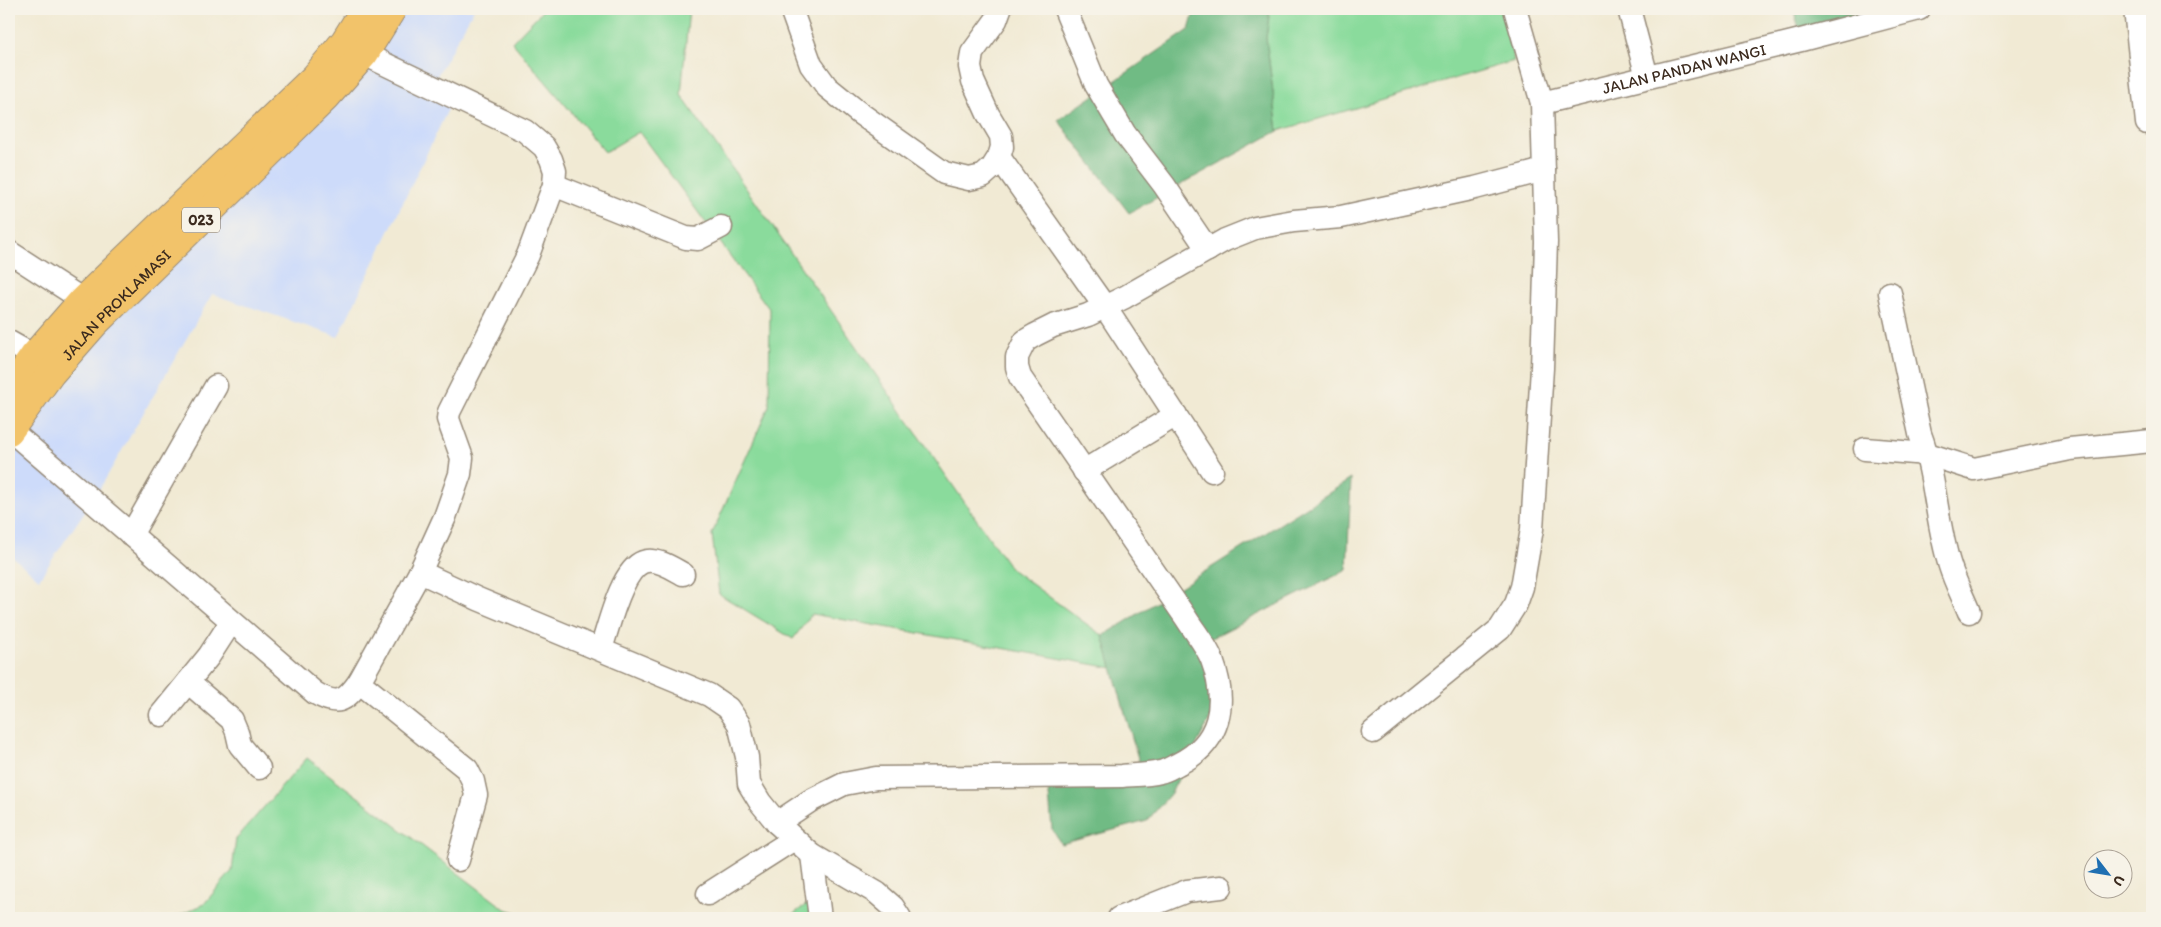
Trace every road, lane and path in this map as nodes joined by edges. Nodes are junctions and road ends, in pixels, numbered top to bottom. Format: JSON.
{"nodes":[{"id":1,"x":365,"y":9,"type":"edge"},
{"id":2,"x":392,"y":9,"type":"edge"},
{"id":3,"x":791,"y":9,"type":"edge"},
{"id":4,"x":1000,"y":9,"type":"edge"},
{"id":5,"x":1065,"y":9,"type":"edge"},
{"id":6,"x":1515,"y":9,"type":"edge"},
{"id":7,"x":1629,"y":9,"type":"edge"},
{"id":8,"x":1919,"y":9,"type":"edge"},
{"id":9,"x":2135,"y":9,"type":"edge"},
{"id":10,"x":364,"y":54,"type":"junction"},
{"id":11,"x":1647,"y":77,"type":"junction"},
{"id":12,"x":1542,"y":103,"type":"junction"},
{"id":13,"x":2147,"y":124,"type":"dead end"},
{"id":14,"x":271,"y":135,"type":"junction"},
{"id":15,"x":999,"y":157,"type":"junction"},
{"id":16,"x":1544,"y":170,"type":"junction"},
{"id":17,"x":554,"y":185,"type":"junction"},
{"id":18,"x":720,"y":227,"type":"dead end"},
{"id":19,"x":1208,"y":250,"type":"junction"},
{"id":20,"x":9,"y":252,"type":"edge"},
{"id":21,"x":1890,"y":294,"type":"dead end"},
{"id":22,"x":84,"y":300,"type":"junction"},
{"id":23,"x":1105,"y":306,"type":"junction"},
{"id":24,"x":9,"y":342,"type":"edge"},
{"id":25,"x":34,"y":356,"type":"junction"},
{"id":26,"x":216,"y":386,"type":"dead end"},
{"id":27,"x":9,"y":392,"type":"edge"},
{"id":28,"x":1176,"y":415,"type":"junction"},
{"id":29,"x":9,"y":431,"type":"edge"},
{"id":30,"x":2152,"y":440,"type":"edge"},
{"id":31,"x":1865,"y":449,"type":"dead end"},
{"id":32,"x":1927,"y":454,"type":"junction"},
{"id":33,"x":1084,"y":471,"type":"junction"},
{"id":34,"x":1212,"y":471,"type":"dead end"},
{"id":35,"x":131,"y":535,"type":"junction"},
{"id":36,"x":420,"y":572,"type":"junction"},
{"id":37,"x":683,"y":574,"type":"dead end"},
{"id":38,"x":1970,"y":612,"type":"dead end"},
{"id":39,"x":231,"y":622,"type":"junction"},
{"id":40,"x":601,"y":649,"type":"junction"},
{"id":41,"x":188,"y":682,"type":"junction"},
{"id":42,"x":359,"y":682,"type":"junction"},
{"id":43,"x":161,"y":715,"type":"dead end"},
{"id":44,"x":1373,"y":732,"type":"dead end"},
{"id":45,"x":259,"y":768,"type":"dead end"},
{"id":46,"x":777,"y":823,"type":"junction"},
{"id":47,"x":794,"y":839,"type":"junction"},
{"id":48,"x":812,"y":855,"type":"junction"},
{"id":49,"x":458,"y":860,"type":"dead end"},
{"id":50,"x":1221,"y":887,"type":"dead end"},
{"id":51,"x":708,"y":894,"type":"dead end"},
{"id":52,"x":820,"y":918,"type":"edge"},
{"id":53,"x":900,"y":918,"type":"edge"},
{"id":54,"x":1119,"y":918,"type":"edge"}],
"edges":[{"from":1,"to":14,"type":"highway","name":"JALAN PROKLAMASI","number":"023"},
{"from":2,"to":10,"type":"highway","name":"JALAN PROKLAMASI","number":"023"},
{"from":3,"to":15,"type":"street"},
{"from":4,"to":15,"type":"street"},
{"from":5,"to":19,"type":"street"},
{"from":6,"to":12,"type":"street"},
{"from":7,"to":11,"type":"street"},
{"from":8,"to":11,"type":"street","name":"JALAN PANDAN WANGI"},
{"from":9,"to":13,"type":"street"},
{"from":10,"to":14,"type":"highway","name":"JALAN PROKLAMASI","number":"023"},
{"from":10,"to":17,"type":"street"},
{"from":11,"to":12,"type":"street","name":"JALAN PANDAN WANGI"},
{"from":12,"to":16,"type":"street"},
{"from":14,"to":22,"type":"highway","name":"JALAN PROKLAMASI","number":"023"},
{"from":14,"to":29,"type":"highway","name":"JALAN PROKLAMASI","number":"023"},
{"from":15,"to":23,"type":"street"},
{"from":16,"to":19,"type":"street"},
{"from":16,"to":44,"type":"street"},
{"from":17,"to":18,"type":"street"},
{"from":17,"to":36,"type":"street"},
{"from":19,"to":23,"type":"street"},
{"from":20,"to":22,"type":"street"},
{"from":21,"to":32,"type":"street"},
{"from":22,"to":25,"type":"highway","name":"JALAN PROKLAMASI","number":"023"},
{"from":23,"to":28,"type":"street"},
{"from":23,"to":33,"type":"street"},
{"from":24,"to":25,"type":"street"},
{"from":25,"to":27,"type":"highway","name":"JALAN PROKLAMASI","number":"023"},
{"from":26,"to":35,"type":"street"},
{"from":28,"to":33,"type":"street"},
{"from":28,"to":34,"type":"street"},
{"from":29,"to":35,"type":"street"},
{"from":30,"to":32,"type":"street"},
{"from":31,"to":32,"type":"street"},
{"from":32,"to":38,"type":"street"},
{"from":33,"to":46,"type":"street"},
{"from":35,"to":39,"type":"street"},
{"from":36,"to":40,"type":"street"},
{"from":36,"to":42,"type":"street"},
{"from":37,"to":40,"type":"street"},
{"from":39,"to":41,"type":"street"},
{"from":39,"to":42,"type":"street"},
{"from":40,"to":46,"type":"street"},
{"from":41,"to":43,"type":"street"},
{"from":41,"to":45,"type":"street"},
{"from":42,"to":49,"type":"street"},
{"from":46,"to":47,"type":"street"},
{"from":47,"to":48,"type":"street"},
{"from":47,"to":51,"type":"street"},
{"from":48,"to":52,"type":"street"},
{"from":48,"to":53,"type":"street"},
{"from":50,"to":54,"type":"street"}]}
